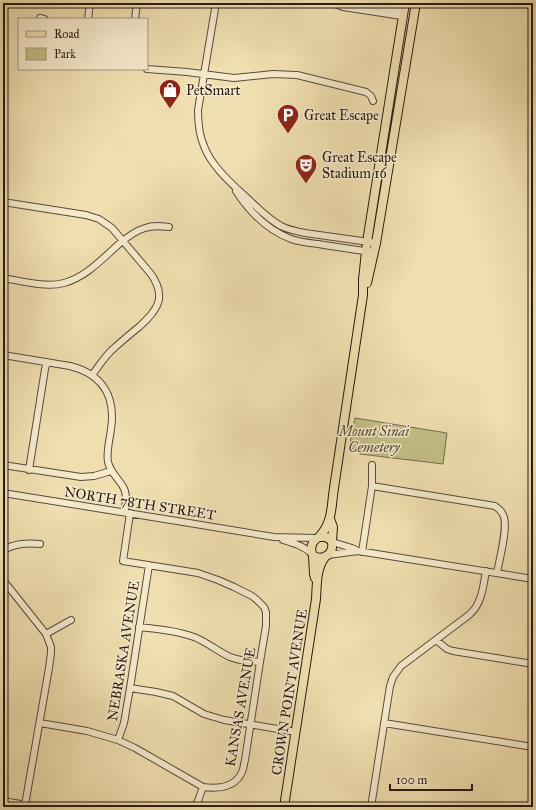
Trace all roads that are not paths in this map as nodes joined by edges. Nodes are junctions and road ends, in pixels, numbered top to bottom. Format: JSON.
{"nodes":[{"id":1,"x":90,"y":3,"type":"edge"},
{"id":2,"x":137,"y":3,"type":"edge"},
{"id":3,"x":216,"y":3,"type":"edge"},
{"id":4,"x":332,"y":3,"type":"edge"},
{"id":5,"x":358,"y":3,"type":"edge"},
{"id":6,"x":416,"y":3,"type":"edge"},
{"id":7,"x":403,"y":10,"type":"edge"},
{"id":8,"x":88,"y":18,"type":"edge"},
{"id":9,"x":135,"y":18,"type":"edge"},
{"id":10,"x":148,"y":69,"type":"edge"},
{"id":11,"x":204,"y":74,"type":"junction"},
{"id":12,"x":372,"y":100,"type":"dead end"},
{"id":13,"x":230,"y":182,"type":"junction"},
{"id":14,"x":3,"y":202,"type":"edge"},
{"id":15,"x":282,"y":226,"type":"junction"},
{"id":16,"x":169,"y":227,"type":"dead end"},
{"id":17,"x":278,"y":233,"type":"junction"},
{"id":18,"x":123,"y":241,"type":"junction"},
{"id":19,"x":367,"y":242,"type":"junction"},
{"id":20,"x":376,"y":244,"type":"junction"},
{"id":21,"x":370,"y":252,"type":"junction"},
{"id":22,"x":3,"y":278,"type":"edge"},
{"id":23,"x":3,"y":355,"type":"edge"},
{"id":24,"x":47,"y":362,"type":"junction"},
{"id":25,"x":92,"y":376,"type":"junction"},
{"id":26,"x":3,"y":465,"type":"edge"},
{"id":27,"x":372,"y":465,"type":"dead end"},
{"id":28,"x":29,"y":470,"type":"junction"},
{"id":29,"x":111,"y":470,"type":"junction"},
{"id":30,"x":372,"y":486,"type":"junction"},
{"id":31,"x":3,"y":493,"type":"edge"},
{"id":32,"x":128,"y":513,"type":"junction"},
{"id":33,"x":330,"y":518,"type":"junction"},
{"id":34,"x":274,"y":537,"type":"junction"},
{"id":35,"x":318,"y":538,"type":"junction"},
{"id":36,"x":332,"y":542,"type":"junction"},
{"id":37,"x":40,"y":544,"type":"dead end"},
{"id":38,"x":3,"y":550,"type":"edge"},
{"id":39,"x":360,"y":551,"type":"junction"},
{"id":40,"x":312,"y":555,"type":"junction"},
{"id":41,"x":327,"y":556,"type":"junction"},
{"id":42,"x":149,"y":565,"type":"junction"},
{"id":43,"x":486,"y":571,"type":"junction"},
{"id":44,"x":497,"y":573,"type":"junction"},
{"id":45,"x":533,"y":579,"type":"edge"},
{"id":46,"x":3,"y":580,"type":"edge"},
{"id":47,"x":316,"y":580,"type":"junction"},
{"id":48,"x":71,"y":620,"type":"dead end"},
{"id":49,"x":140,"y":627,"type":"junction"},
{"id":50,"x":46,"y":634,"type":"junction"},
{"id":51,"x":436,"y":640,"type":"junction"},
{"id":52,"x":260,"y":662,"type":"junction"},
{"id":53,"x":533,"y":664,"type":"edge"},
{"id":54,"x":130,"y":688,"type":"junction"},
{"id":55,"x":40,"y":723,"type":"junction"},
{"id":56,"x":384,"y":723,"type":"junction"},
{"id":57,"x":251,"y":724,"type":"junction"},
{"id":58,"x":296,"y":732,"type":"junction"},
{"id":59,"x":118,"y":740,"type":"junction"},
{"id":60,"x":533,"y":748,"type":"edge"},
{"id":61,"x":203,"y":787,"type":"junction"},
{"id":62,"x":3,"y":801,"type":"edge"},
{"id":63,"x":25,"y":804,"type":"junction"},
{"id":64,"x":372,"y":806,"type":"edge"},
{"id":65,"x":38,"y":807,"type":"edge"},
{"id":66,"x":194,"y":807,"type":"edge"},
{"id":67,"x":284,"y":807,"type":"edge"},
{"id":68,"x":383,"y":807,"type":"edge"}],
"edges":[{"from":1,"to":8,"type":"street"},
{"from":2,"to":9,"type":"street"},
{"from":3,"to":11,"type":"street"},
{"from":4,"to":7,"type":"street"},
{"from":5,"to":7,"type":"street"},
{"from":6,"to":20,"type":"main road"},
{"from":7,"to":19,"type":"main road"},
{"from":10,"to":11,"type":"street"},
{"from":11,"to":12,"type":"street"},
{"from":11,"to":13,"type":"street"},
{"from":13,"to":15,"type":"street"},
{"from":13,"to":17,"type":"street"},
{"from":14,"to":18,"type":"street"},
{"from":15,"to":17,"type":"street"},
{"from":15,"to":19,"type":"street"},
{"from":16,"to":18,"type":"street"},
{"from":17,"to":21,"type":"street"},
{"from":18,"to":22,"type":"street"},
{"from":18,"to":25,"type":"street"},
{"from":19,"to":20,"type":"street"},
{"from":19,"to":21,"type":"main road"},
{"from":20,"to":21,"type":"main road"},
{"from":21,"to":33,"type":"main road"},
{"from":23,"to":24,"type":"street","name":"NEBRASKA AVENUE"},
{"from":24,"to":25,"type":"street","name":"NEBRASKA AVENUE"},
{"from":24,"to":28,"type":"street"},
{"from":25,"to":29,"type":"street","name":"NEBRASKA AVENUE"},
{"from":26,"to":28,"type":"street","name":"NORTH 78TH STREET"},
{"from":27,"to":30,"type":"street"},
{"from":28,"to":29,"type":"street","name":"NORTH 78TH STREET"},
{"from":29,"to":32,"type":"street","name":"NEBRASKA AVENUE"},
{"from":30,"to":39,"type":"street"},
{"from":30,"to":44,"type":"street"},
{"from":31,"to":32,"type":"street","name":"NORTH 78TH STREET"},
{"from":32,"to":34,"type":"street","name":"NORTH 78TH STREET"},
{"from":32,"to":42,"type":"street","name":"NEBRASKA AVENUE"},
{"from":33,"to":35,"type":"main road"},
{"from":33,"to":36,"type":"main road"},
{"from":34,"to":35,"type":"street"},
{"from":34,"to":40,"type":"street"},
{"from":35,"to":36,"type":"main road"},
{"from":35,"to":40,"type":"main road"},
{"from":36,"to":39,"type":"street"},
{"from":36,"to":41,"type":"main road"},
{"from":37,"to":38,"type":"street"},
{"from":39,"to":41,"type":"street"},
{"from":39,"to":43,"type":"street"},
{"from":40,"to":41,"type":"main road"},
{"from":40,"to":47,"type":"main road","name":"CROWN POINT AVENUE"},
{"from":41,"to":47,"type":"main road","name":"CROWN POINT AVENUE"},
{"from":42,"to":49,"type":"street","name":"NEBRASKA AVENUE"},
{"from":42,"to":52,"type":"street","name":"KANSAS AVENUE"},
{"from":43,"to":44,"type":"street"},
{"from":43,"to":51,"type":"street"},
{"from":44,"to":45,"type":"street"},
{"from":46,"to":50,"type":"street"},
{"from":47,"to":58,"type":"main road","name":"CROWN POINT AVENUE"},
{"from":48,"to":50,"type":"street"},
{"from":49,"to":52,"type":"street"},
{"from":49,"to":54,"type":"street","name":"NEBRASKA AVENUE"},
{"from":50,"to":55,"type":"street"},
{"from":51,"to":53,"type":"street"},
{"from":51,"to":56,"type":"street"},
{"from":52,"to":57,"type":"street","name":"KANSAS AVENUE"},
{"from":54,"to":57,"type":"street"},
{"from":54,"to":59,"type":"street","name":"NEBRASKA AVENUE"},
{"from":55,"to":59,"type":"street"},
{"from":55,"to":63,"type":"street"},
{"from":56,"to":60,"type":"street"},
{"from":56,"to":64,"type":"street"},
{"from":57,"to":58,"type":"street"},
{"from":57,"to":61,"type":"street","name":"KANSAS AVENUE"},
{"from":58,"to":67,"type":"main road","name":"CROWN POINT AVENUE"},
{"from":59,"to":61,"type":"street"},
{"from":61,"to":66,"type":"street"},
{"from":62,"to":63,"type":"street"},
{"from":63,"to":65,"type":"street"},
{"from":64,"to":68,"type":"street"}]}
